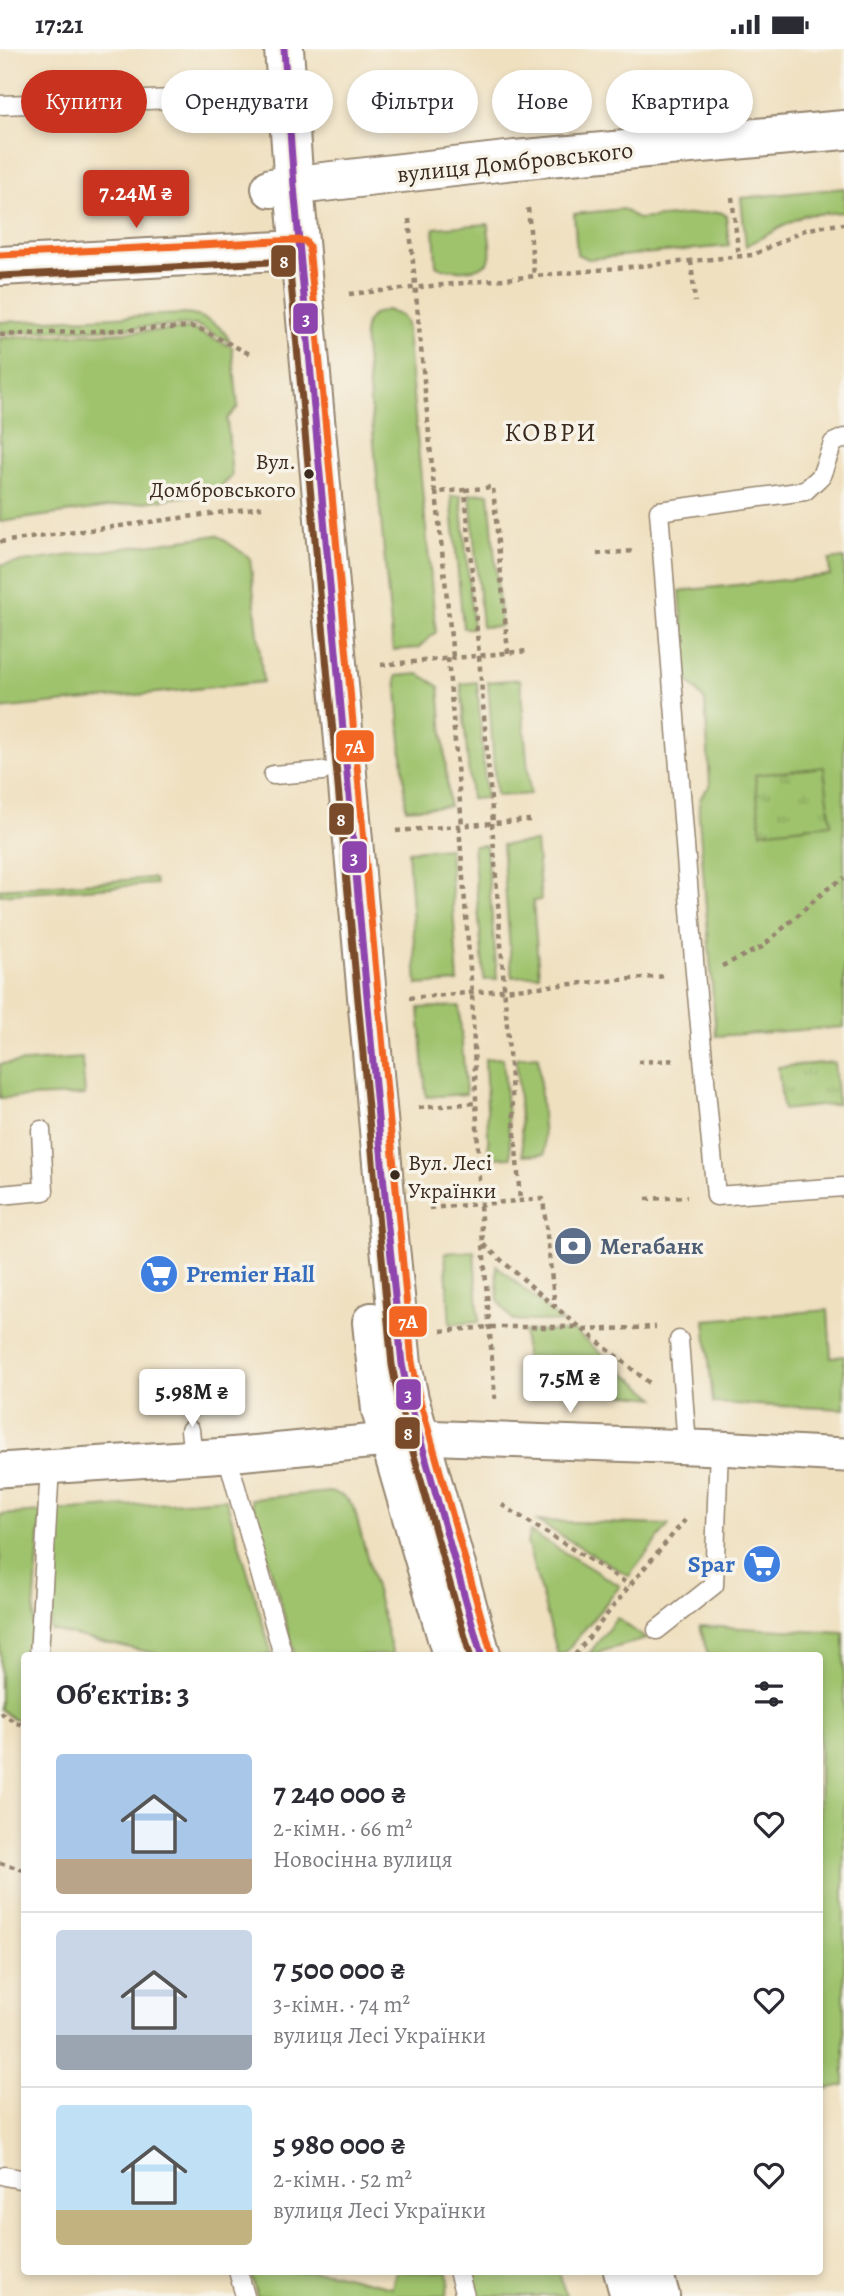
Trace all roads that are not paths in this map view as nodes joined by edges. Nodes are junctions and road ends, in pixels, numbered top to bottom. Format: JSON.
{"nodes":[{"id":1,"x":261,"y":49,"type":"edge"},
{"id":2,"x":284,"y":49,"type":"edge"},
{"id":3,"x":263,"y":70,"type":"edge"},
{"id":4,"x":161,"y":100,"type":"edge"},
{"id":5,"x":0,"y":105,"type":"edge"},
{"id":6,"x":844,"y":130,"type":"edge"},
{"id":7,"x":272,"y":133,"type":"edge"},
{"id":8,"x":282,"y":187,"type":"junction"},
{"id":9,"x":287,"y":250,"type":"junction"},
{"id":10,"x":0,"y":266,"type":"edge"},
{"id":11,"x":844,"y":438,"type":"edge"},
{"id":12,"x":324,"y":771,"type":"junction"},
{"id":13,"x":273,"y":775,"type":"dead end"},
{"id":14,"x":41,"y":1130,"type":"dead end"},
{"id":15,"x":844,"y":1187,"type":"edge"},
{"id":16,"x":0,"y":1195,"type":"edge"},
{"id":17,"x":679,"y":1340,"type":"dead end"},
{"id":18,"x":404,"y":1438,"type":"junction"},
{"id":19,"x":703,"y":1447,"type":"junction"},
{"id":20,"x":227,"y":1455,"type":"junction"},
{"id":21,"x":844,"y":1455,"type":"edge"},
{"id":22,"x":50,"y":1467,"type":"junction"},
{"id":23,"x":0,"y":1470,"type":"edge"},
{"id":24,"x":657,"y":1630,"type":"dead end"},
{"id":25,"x":39,"y":1652,"type":"edge"},
{"id":26,"x":282,"y":1652,"type":"edge"},
{"id":27,"x":451,"y":1652,"type":"edge"},
{"id":28,"x":480,"y":1652,"type":"edge"},
{"id":29,"x":5,"y":2176,"type":"dead end"},
{"id":30,"x":21,"y":2180,"type":"edge"},
{"id":31,"x":239,"y":2275,"type":"edge"},
{"id":32,"x":459,"y":2275,"type":"edge"},
{"id":33,"x":624,"y":2275,"type":"edge"},
{"id":34,"x":654,"y":2275,"type":"edge"},
{"id":35,"x":245,"y":2296,"type":"edge"},
{"id":36,"x":466,"y":2296,"type":"edge"},
{"id":37,"x":630,"y":2296,"type":"edge"},
{"id":38,"x":660,"y":2296,"type":"edge"}],
"edges":[{"from":1,"to":3,"type":"main road"},
{"from":2,"to":8,"type":"main road"},
{"from":4,"to":5,"type":"lane"},
{"from":6,"to":8,"type":"main road","name":"вулиця Домбровського"},
{"from":7,"to":8,"type":"main road"},
{"from":8,"to":9,"type":"main road"},
{"from":9,"to":10,"type":"main road"},
{"from":9,"to":12,"type":"main road"},
{"from":9,"to":18,"type":"main road"},
{"from":11,"to":15,"type":"lane"},
{"from":12,"to":13,"type":"lane"},
{"from":12,"to":18,"type":"main road"},
{"from":14,"to":16,"type":"lane"},
{"from":17,"to":19,"type":"lane"},
{"from":18,"to":19,"type":"street"},
{"from":18,"to":20,"type":"street"},
{"from":18,"to":27,"type":"main road"},
{"from":18,"to":28,"type":"main road"},
{"from":19,"to":21,"type":"street"},
{"from":19,"to":24,"type":"lane"},
{"from":20,"to":22,"type":"street"},
{"from":20,"to":26,"type":"lane"},
{"from":22,"to":23,"type":"street"},
{"from":22,"to":25,"type":"lane"},
{"from":29,"to":30,"type":"lane"},
{"from":31,"to":35,"type":"lane"},
{"from":32,"to":36,"type":"lane"},
{"from":33,"to":37,"type":"main road"},
{"from":34,"to":38,"type":"main road"}]}
